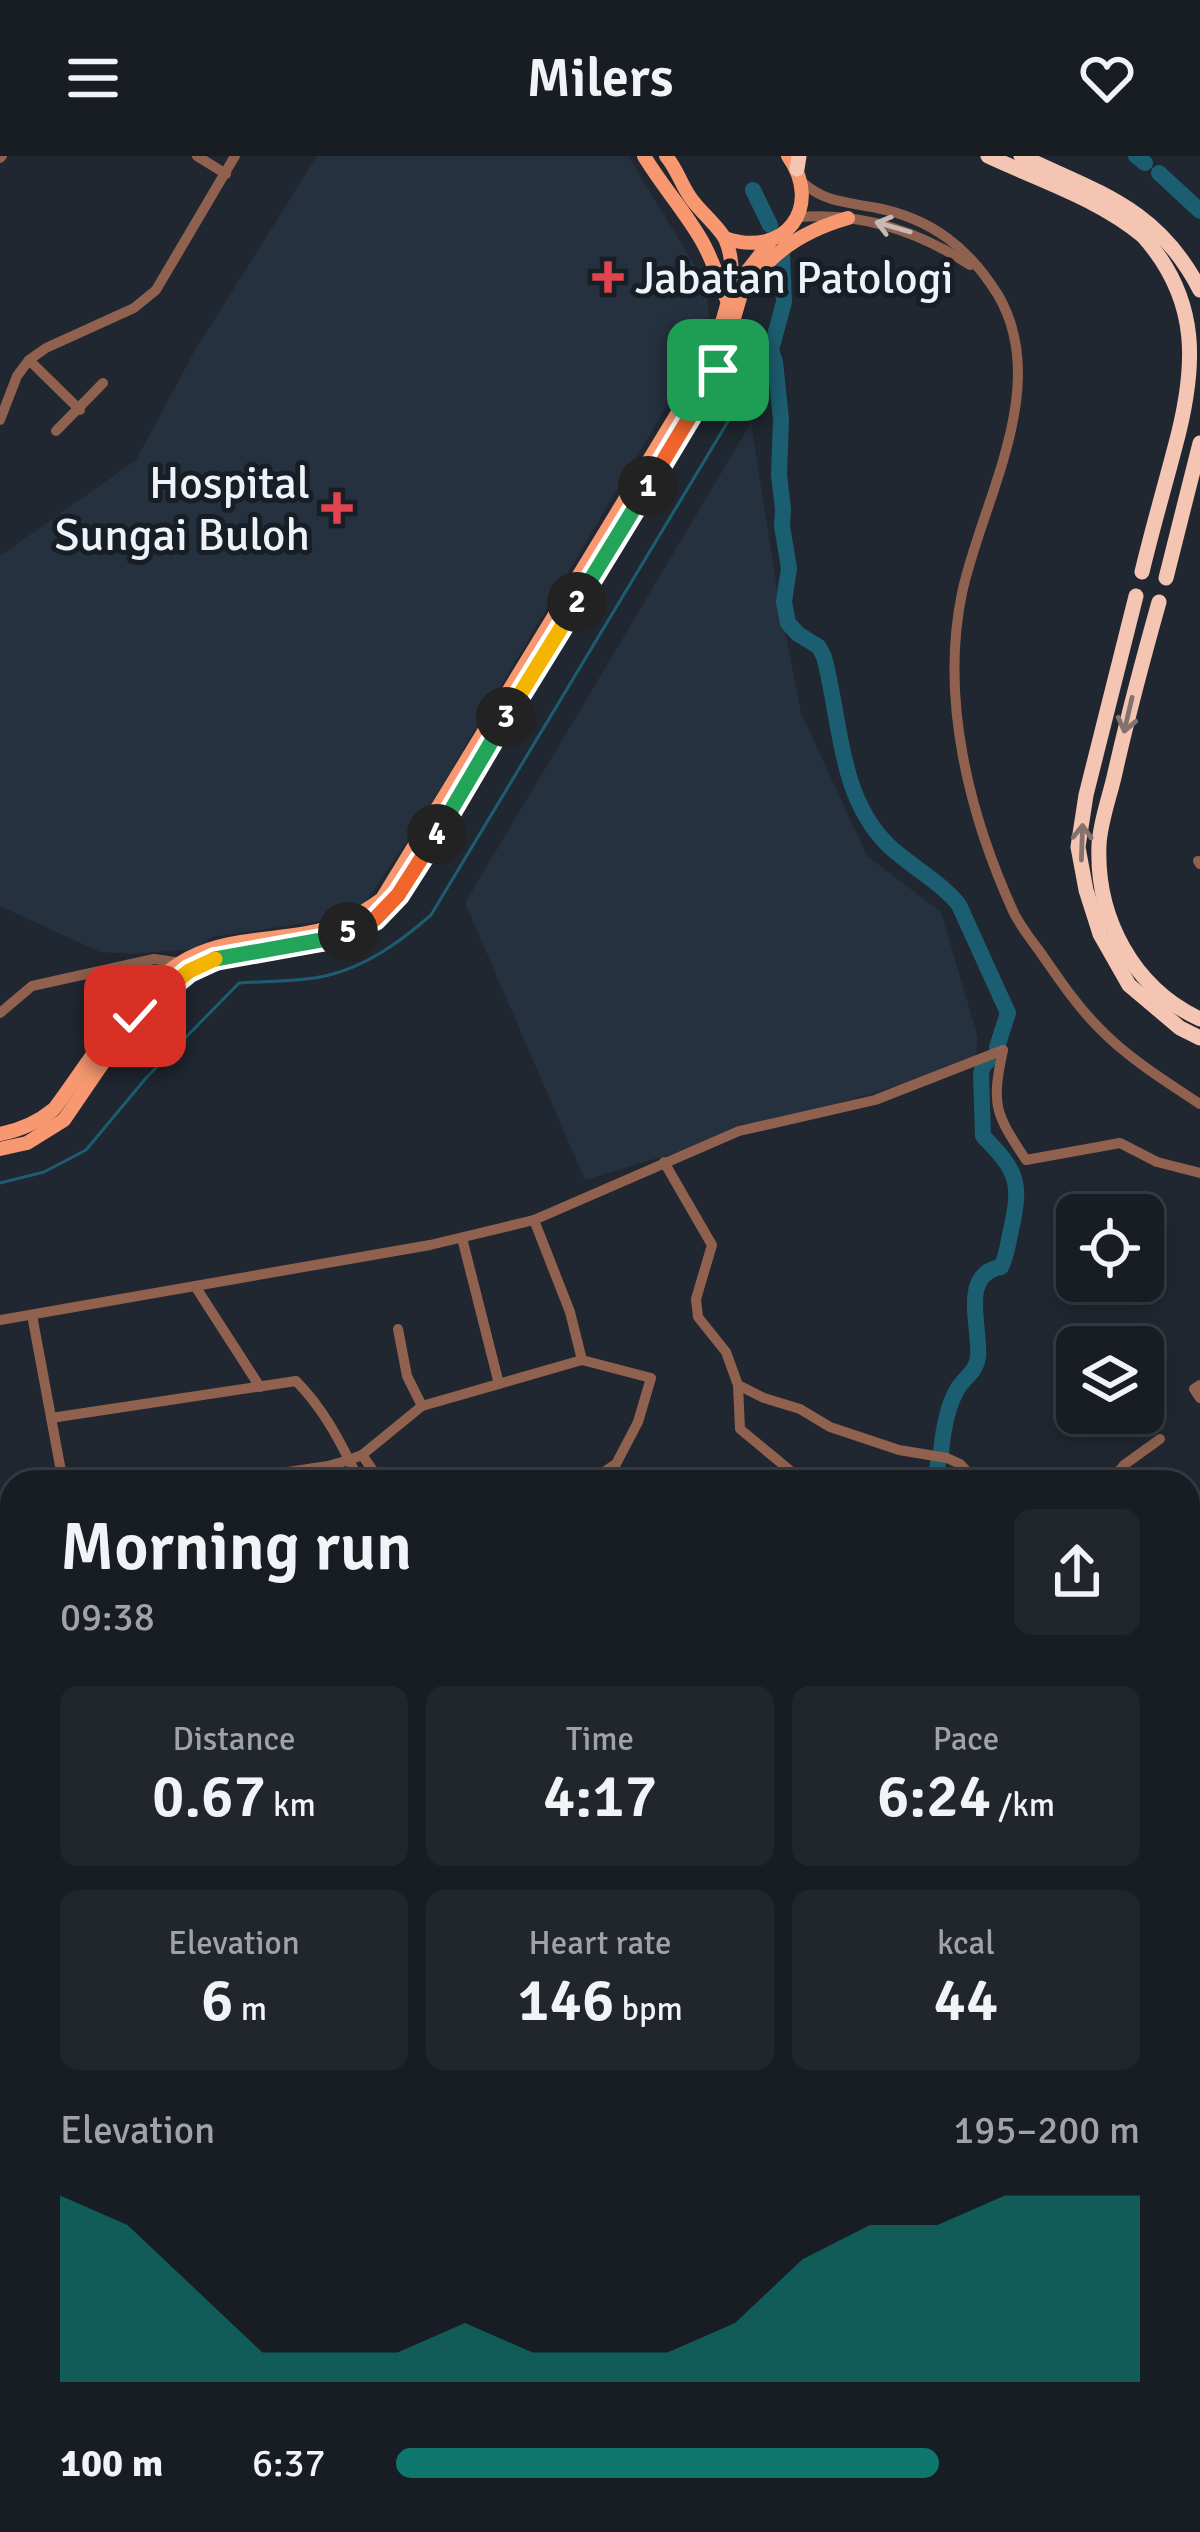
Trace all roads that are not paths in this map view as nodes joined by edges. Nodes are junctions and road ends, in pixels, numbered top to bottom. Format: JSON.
{"nodes":[{"id":1,"x":197,"y":156,"type":"edge"},
{"id":2,"x":236,"y":156,"type":"edge"},
{"id":3,"x":644,"y":156,"type":"edge"},
{"id":4,"x":666,"y":156,"type":"edge"},
{"id":5,"x":683,"y":156,"type":"edge"},
{"id":6,"x":988,"y":156,"type":"edge"},
{"id":7,"x":1021,"y":156,"type":"edge"},
{"id":8,"x":797,"y":166,"type":"edge"},
{"id":9,"x":679,"y":173,"type":"junction"},
{"id":10,"x":226,"y":174,"type":"junction"},
{"id":11,"x":677,"y":206,"type":"junction"},
{"id":12,"x":799,"y":217,"type":"junction"},
{"id":13,"x":848,"y":218,"type":"junction"},
{"id":14,"x":720,"y":232,"type":"junction"},
{"id":15,"x":770,"y":242,"type":"junction"},
{"id":16,"x":978,"y":270,"type":"junction"},
{"id":17,"x":1200,"y":290,"type":"edge"},
{"id":18,"x":732,"y":306,"type":"junction"},
{"id":19,"x":29,"y":360,"type":"junction"},
{"id":20,"x":104,"y":383,"type":"dead end"},
{"id":21,"x":80,"y":410,"type":"junction"},
{"id":22,"x":0,"y":420,"type":"edge"},
{"id":23,"x":56,"y":431,"type":"dead end"},
{"id":24,"x":1200,"y":443,"type":"edge"},
{"id":25,"x":1172,"y":460,"type":"junction"},
{"id":26,"x":1194,"y":466,"type":"junction"},
{"id":27,"x":1142,"y":572,"type":"dead end"},
{"id":28,"x":1166,"y":578,"type":"dead end"},
{"id":29,"x":1136,"y":596,"type":"dead end"},
{"id":30,"x":1159,"y":602,"type":"dead end"},
{"id":31,"x":185,"y":967,"type":"junction"},
{"id":32,"x":0,"y":1013,"type":"edge"},
{"id":33,"x":1200,"y":1019,"type":"edge"},
{"id":34,"x":1200,"y":1038,"type":"edge"},
{"id":35,"x":1200,"y":1104,"type":"edge"},
{"id":36,"x":0,"y":1135,"type":"edge"},
{"id":37,"x":0,"y":1149,"type":"edge"},
{"id":38,"x":664,"y":1162,"type":"junction"},
{"id":39,"x":1200,"y":1173,"type":"edge"},
{"id":40,"x":534,"y":1220,"type":"junction"},
{"id":41,"x":461,"y":1238,"type":"junction"},
{"id":42,"x":195,"y":1286,"type":"junction"},
{"id":43,"x":32,"y":1315,"type":"junction"},
{"id":44,"x":0,"y":1320,"type":"edge"},
{"id":45,"x":398,"y":1329,"type":"dead end"},
{"id":46,"x":582,"y":1360,"type":"junction"},
{"id":47,"x":500,"y":1384,"type":"junction"},
{"id":48,"x":1200,"y":1384,"type":"edge"},
{"id":49,"x":738,"y":1385,"type":"junction"},
{"id":50,"x":260,"y":1387,"type":"junction"},
{"id":51,"x":1200,"y":1398,"type":"edge"},
{"id":52,"x":422,"y":1406,"type":"junction"},
{"id":53,"x":51,"y":1418,"type":"junction"},
{"id":54,"x":1160,"y":1439,"type":"dead end"},
{"id":55,"x":362,"y":1455,"type":"junction"},
{"id":56,"x":349,"y":1460,"type":"junction"},
{"id":57,"x":61,"y":1470,"type":"edge"},
{"id":58,"x":302,"y":1470,"type":"edge"},
{"id":59,"x":354,"y":1470,"type":"edge"},
{"id":60,"x":373,"y":1470,"type":"edge"},
{"id":61,"x":607,"y":1470,"type":"edge"},
{"id":62,"x":790,"y":1470,"type":"edge"},
{"id":63,"x":966,"y":1470,"type":"edge"},
{"id":64,"x":1120,"y":1470,"type":"edge"}],
"edges":[{"from":1,"to":10,"type":"street"},
{"from":2,"to":10,"type":"street"},
{"from":3,"to":11,"type":"main road"},
{"from":4,"to":9,"type":"main road"},
{"from":5,"to":9,"type":"main road"},
{"from":6,"to":25,"type":"highway"},
{"from":7,"to":17,"type":"highway"},
{"from":8,"to":12,"type":"main road"},
{"from":8,"to":16,"type":"street"},
{"from":9,"to":14,"type":"main road"},
{"from":10,"to":19,"type":"street"},
{"from":11,"to":14,"type":"main road"},
{"from":11,"to":18,"type":"main road"},
{"from":12,"to":13,"type":"street"},
{"from":12,"to":15,"type":"main road"},
{"from":16,"to":13,"type":"street","one_way":true},
{"from":13,"to":18,"type":"main road"},
{"from":14,"to":15,"type":"main road"},
{"from":14,"to":18,"type":"main road"},
{"from":15,"to":18,"type":"main road"},
{"from":16,"to":35,"type":"street"},
{"from":18,"to":31,"type":"main road"},
{"from":19,"to":21,"type":"street"},
{"from":19,"to":22,"type":"street"},
{"from":20,"to":21,"type":"street"},
{"from":21,"to":23,"type":"street"},
{"from":24,"to":26,"type":"highway"},
{"from":25,"to":26,"type":"highway"},
{"from":25,"to":27,"type":"highway"},
{"from":26,"to":28,"type":"highway"},
{"from":34,"to":29,"type":"highway","one_way":true},
{"from":30,"to":33,"type":"highway","one_way":true},
{"from":31,"to":32,"type":"street"},
{"from":31,"to":36,"type":"main road"},
{"from":31,"to":37,"type":"main road"},
{"from":38,"to":39,"type":"street"},
{"from":38,"to":40,"type":"street"},
{"from":38,"to":49,"type":"street"},
{"from":40,"to":41,"type":"street"},
{"from":40,"to":46,"type":"street"},
{"from":41,"to":42,"type":"street"},
{"from":41,"to":47,"type":"street"},
{"from":42,"to":43,"type":"street"},
{"from":42,"to":50,"type":"street"},
{"from":43,"to":44,"type":"street"},
{"from":43,"to":53,"type":"street"},
{"from":45,"to":52,"type":"street"},
{"from":46,"to":47,"type":"street"},
{"from":46,"to":61,"type":"street"},
{"from":47,"to":52,"type":"street"},
{"from":48,"to":51,"type":"street"},
{"from":49,"to":62,"type":"street"},
{"from":49,"to":63,"type":"street"},
{"from":50,"to":53,"type":"street"},
{"from":50,"to":56,"type":"street"},
{"from":52,"to":55,"type":"street"},
{"from":53,"to":57,"type":"street"},
{"from":54,"to":64,"type":"street"},
{"from":55,"to":56,"type":"street"},
{"from":55,"to":60,"type":"street"},
{"from":56,"to":58,"type":"street"},
{"from":56,"to":59,"type":"street"}]}
